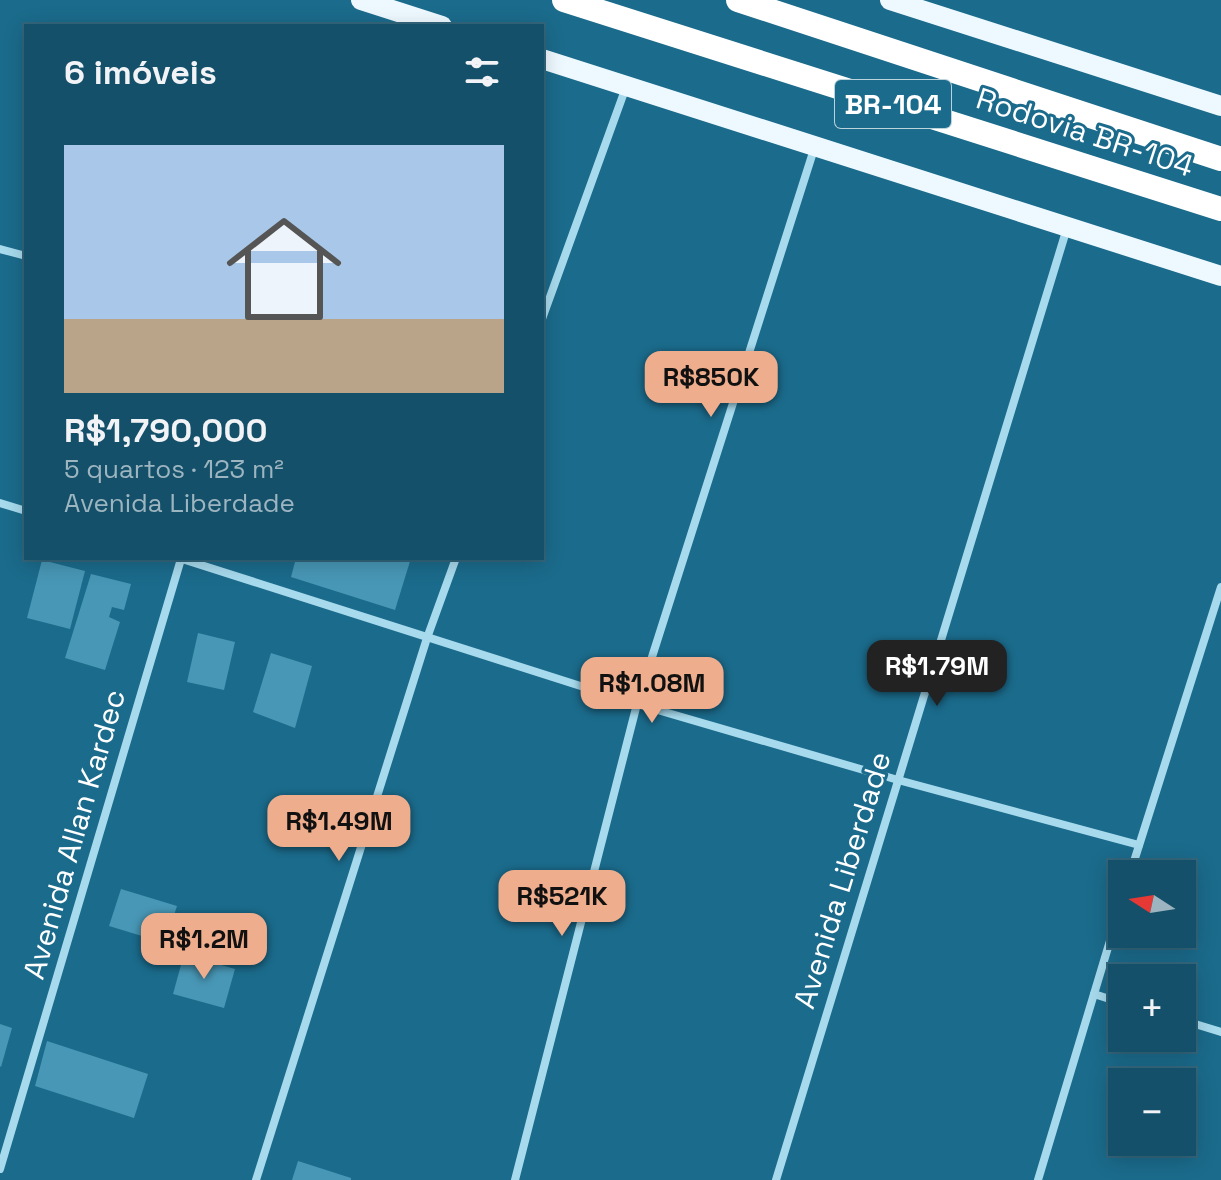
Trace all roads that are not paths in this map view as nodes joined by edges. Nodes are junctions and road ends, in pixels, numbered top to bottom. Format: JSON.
{"nodes":[{"id":1,"x":361,"y":0,"type":"edge"},
{"id":2,"x":564,"y":0,"type":"edge"},
{"id":3,"x":738,"y":0,"type":"edge"},
{"id":4,"x":890,"y":0,"type":"edge"},
{"id":5,"x":436,"y":24,"type":"edge"},
{"id":6,"x":544,"y":60,"type":"edge"},
{"id":7,"x":626,"y":86,"type":"junction"},
{"id":8,"x":1221,"y":106,"type":"edge"},
{"id":9,"x":815,"y":145,"type":"junction"},
{"id":10,"x":1221,"y":159,"type":"edge"},
{"id":11,"x":1221,"y":209,"type":"edge"},
{"id":12,"x":1067,"y":228,"type":"junction"},
{"id":13,"x":0,"y":249,"type":"edge"},
{"id":14,"x":24,"y":255,"type":"edge"},
{"id":15,"x":1221,"y":276,"type":"edge"},
{"id":16,"x":544,"y":313,"type":"edge"},
{"id":17,"x":0,"y":503,"type":"edge"},
{"id":18,"x":24,"y":510,"type":"edge"},
{"id":19,"x":179,"y":560,"type":"edge"},
{"id":20,"x":186,"y":560,"type":"edge"},
{"id":21,"x":455,"y":560,"type":"edge"},
{"id":22,"x":1221,"y":587,"type":"edge"},
{"id":23,"x":1211,"y":620,"type":"junction"},
{"id":24,"x":1221,"y":623,"type":"edge"},
{"id":25,"x":427,"y":638,"type":"junction"},
{"id":26,"x":637,"y":704,"type":"junction"},
{"id":27,"x":898,"y":780,"type":"junction"},
{"id":28,"x":1139,"y":845,"type":"junction"},
{"id":29,"x":1134,"y":860,"type":"edge"},
{"id":30,"x":1108,"y":948,"type":"edge"},
{"id":31,"x":1094,"y":994,"type":"junction"},
{"id":32,"x":1108,"y":998,"type":"edge"},
{"id":33,"x":1196,"y":1024,"type":"edge"},
{"id":34,"x":1221,"y":1032,"type":"edge"},
{"id":35,"x":0,"y":1169,"type":"edge"},
{"id":36,"x":256,"y":1180,"type":"edge"},
{"id":37,"x":515,"y":1180,"type":"edge"},
{"id":38,"x":776,"y":1180,"type":"edge"},
{"id":39,"x":1038,"y":1180,"type":"edge"}],
"edges":[{"from":1,"to":5,"type":"main road"},
{"from":2,"to":11,"type":"highway","name":"Rodovia BR-104","number":"BR-104"},
{"from":3,"to":10,"type":"highway","name":"Rodovia BR-104","number":"BR-104"},
{"from":4,"to":8,"type":"main road"},
{"from":6,"to":7,"type":"main road"},
{"from":7,"to":9,"type":"main road"},
{"from":7,"to":16,"type":"street"},
{"from":9,"to":12,"type":"main road"},
{"from":9,"to":26,"type":"street"},
{"from":12,"to":15,"type":"main road"},
{"from":12,"to":27,"type":"street","name":"Avenida Liberdade"},
{"from":13,"to":14,"type":"street"},
{"from":17,"to":18,"type":"street"},
{"from":19,"to":35,"type":"street","name":"Avenida Allan Kardec"},
{"from":20,"to":25,"type":"street"},
{"from":21,"to":25,"type":"street"},
{"from":22,"to":23,"type":"street"},
{"from":23,"to":24,"type":"street"},
{"from":23,"to":28,"type":"street"},
{"from":25,"to":26,"type":"street"},
{"from":25,"to":36,"type":"street"},
{"from":26,"to":27,"type":"street"},
{"from":26,"to":37,"type":"street"},
{"from":27,"to":28,"type":"street"},
{"from":27,"to":38,"type":"street","name":"Avenida Liberdade"},
{"from":28,"to":29,"type":"street"},
{"from":30,"to":31,"type":"street"},
{"from":31,"to":32,"type":"street"},
{"from":31,"to":39,"type":"street"},
{"from":33,"to":34,"type":"street"}]}
